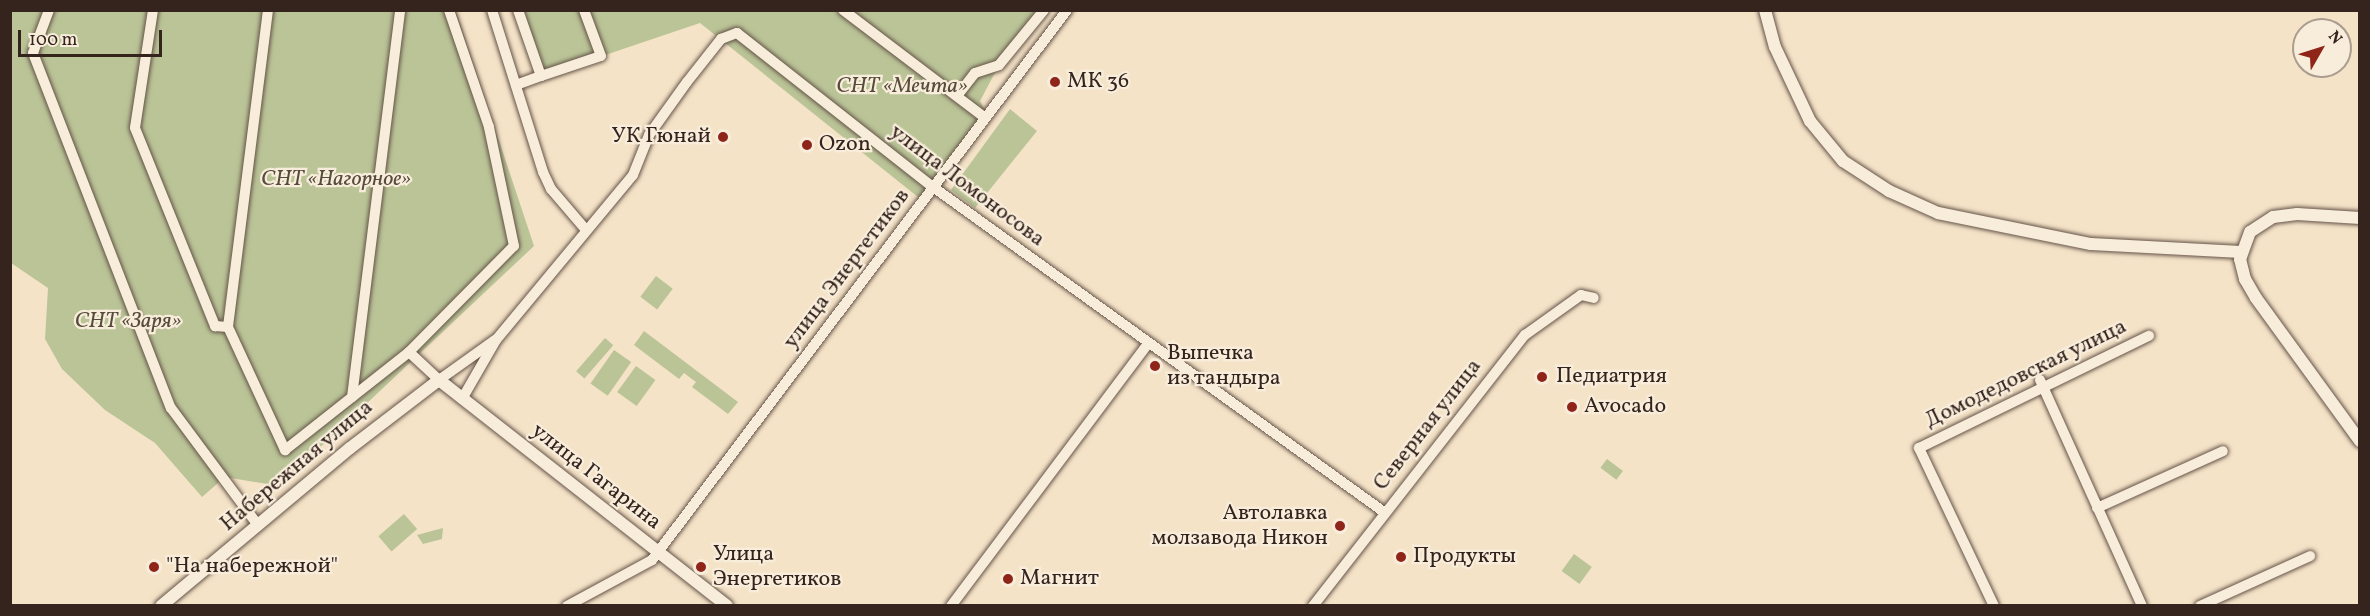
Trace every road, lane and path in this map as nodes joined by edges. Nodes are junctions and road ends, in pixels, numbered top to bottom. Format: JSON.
{"nodes":[{"id":1,"x":49,"y":10,"type":"edge"},
{"id":2,"x":153,"y":10,"type":"edge"},
{"id":3,"x":268,"y":10,"type":"edge"},
{"id":4,"x":400,"y":10,"type":"edge"},
{"id":5,"x":449,"y":10,"type":"edge"},
{"id":6,"x":492,"y":10,"type":"edge"},
{"id":7,"x":518,"y":10,"type":"edge"},
{"id":8,"x":584,"y":10,"type":"edge"},
{"id":9,"x":843,"y":10,"type":"edge"},
{"id":10,"x":1044,"y":10,"type":"edge"},
{"id":11,"x":1067,"y":10,"type":"edge"},
{"id":12,"x":1765,"y":10,"type":"edge"},
{"id":13,"x":541,"y":76,"type":"junction"},
{"id":14,"x":516,"y":85,"type":"junction"},
{"id":15,"x":957,"y":96,"type":"junction"},
{"id":16,"x":984,"y":117,"type":"junction"},
{"id":17,"x":933,"y":187,"type":"junction"},
{"id":18,"x":2360,"y":218,"type":"edge"},
{"id":19,"x":586,"y":230,"type":"junction"},
{"id":20,"x":2241,"y":252,"type":"junction"},
{"id":21,"x":1593,"y":298,"type":"dead end"},
{"id":22,"x":228,"y":327,"type":"junction"},
{"id":23,"x":2149,"y":336,"type":"dead end"},
{"id":24,"x":496,"y":340,"type":"junction"},
{"id":25,"x":1148,"y":344,"type":"junction"},
{"id":26,"x":409,"y":352,"type":"junction"},
{"id":27,"x":462,"y":363,"type":"junction"},
{"id":28,"x":477,"y":377,"type":"junction"},
{"id":29,"x":439,"y":380,"type":"junction"},
{"id":30,"x":2042,"y":385,"type":"junction"},
{"id":31,"x":352,"y":397,"type":"junction"},
{"id":32,"x":462,"y":399,"type":"junction"},
{"id":33,"x":2360,"y":441,"type":"edge"},
{"id":34,"x":2223,"y":451,"type":"dead end"},
{"id":35,"x":2097,"y":508,"type":"junction"},
{"id":36,"x":1384,"y":512,"type":"junction"},
{"id":37,"x":258,"y":525,"type":"junction"},
{"id":38,"x":658,"y":552,"type":"junction"},
{"id":39,"x":2310,"y":556,"type":"dead end"},
{"id":40,"x":162,"y":606,"type":"edge"},
{"id":41,"x":567,"y":606,"type":"edge"},
{"id":42,"x":727,"y":606,"type":"edge"},
{"id":43,"x":951,"y":606,"type":"edge"},
{"id":44,"x":1313,"y":606,"type":"edge"},
{"id":45,"x":1994,"y":606,"type":"edge"},
{"id":46,"x":2142,"y":606,"type":"edge"},
{"id":47,"x":2200,"y":606,"type":"edge"}],
"edges":[{"from":1,"to":37,"type":"street"},
{"from":2,"to":22,"type":"street"},
{"from":3,"to":22,"type":"street"},
{"from":4,"to":31,"type":"street"},
{"from":5,"to":26,"type":"street"},
{"from":6,"to":14,"type":"street"},
{"from":7,"to":13,"type":"street"},
{"from":8,"to":13,"type":"street"},
{"from":9,"to":15,"type":"street"},
{"from":10,"to":15,"type":"street"},
{"from":11,"to":16,"type":"street","name":"улица Энергетиков"},
{"from":12,"to":20,"type":"street"},
{"from":13,"to":14,"type":"street"},
{"from":14,"to":19,"type":"street"},
{"from":15,"to":16,"type":"street"},
{"from":16,"to":17,"type":"street","name":"улица Энергетиков"},
{"from":17,"to":19,"type":"street","name":"улица Ломоносова"},
{"from":17,"to":25,"type":"street","name":"улица Ломоносова"},
{"from":17,"to":38,"type":"street","name":"улица Энергетиков"},
{"from":18,"to":20,"type":"street"},
{"from":19,"to":24,"type":"street","name":"Набережная улица"},
{"from":20,"to":33,"type":"street"},
{"from":21,"to":36,"type":"street","name":"Северная улица"},
{"from":22,"to":31,"type":"street"},
{"from":23,"to":30,"type":"street","name":"Домодедовская улица"},
{"from":24,"to":27,"type":"street","name":"Набережная улица"},
{"from":24,"to":28,"type":"street","name":"Набережная улица"},
{"from":25,"to":36,"type":"street","name":"улица Ломоносова"},
{"from":25,"to":43,"type":"street"},
{"from":26,"to":29,"type":"street"},
{"from":26,"to":31,"type":"street"},
{"from":27,"to":28,"type":"street"},
{"from":27,"to":29,"type":"street","name":"Набережная улица"},
{"from":28,"to":32,"type":"street","name":"Набережная улица"},
{"from":29,"to":32,"type":"street","name":"улица Гагарина"},
{"from":29,"to":37,"type":"street","name":"Набережная улица"},
{"from":30,"to":35,"type":"street"},
{"from":30,"to":45,"type":"street","name":"Домодедовская улица"},
{"from":32,"to":38,"type":"street","name":"улица Гагарина"},
{"from":34,"to":35,"type":"street"},
{"from":35,"to":46,"type":"street"},
{"from":36,"to":44,"type":"street","name":"Северная улица"},
{"from":37,"to":40,"type":"street","name":"Набережная улица"},
{"from":38,"to":41,"type":"street","name":"улица Энергетиков"},
{"from":38,"to":42,"type":"street","name":"улица Гагарина"},
{"from":39,"to":47,"type":"street"}]}
